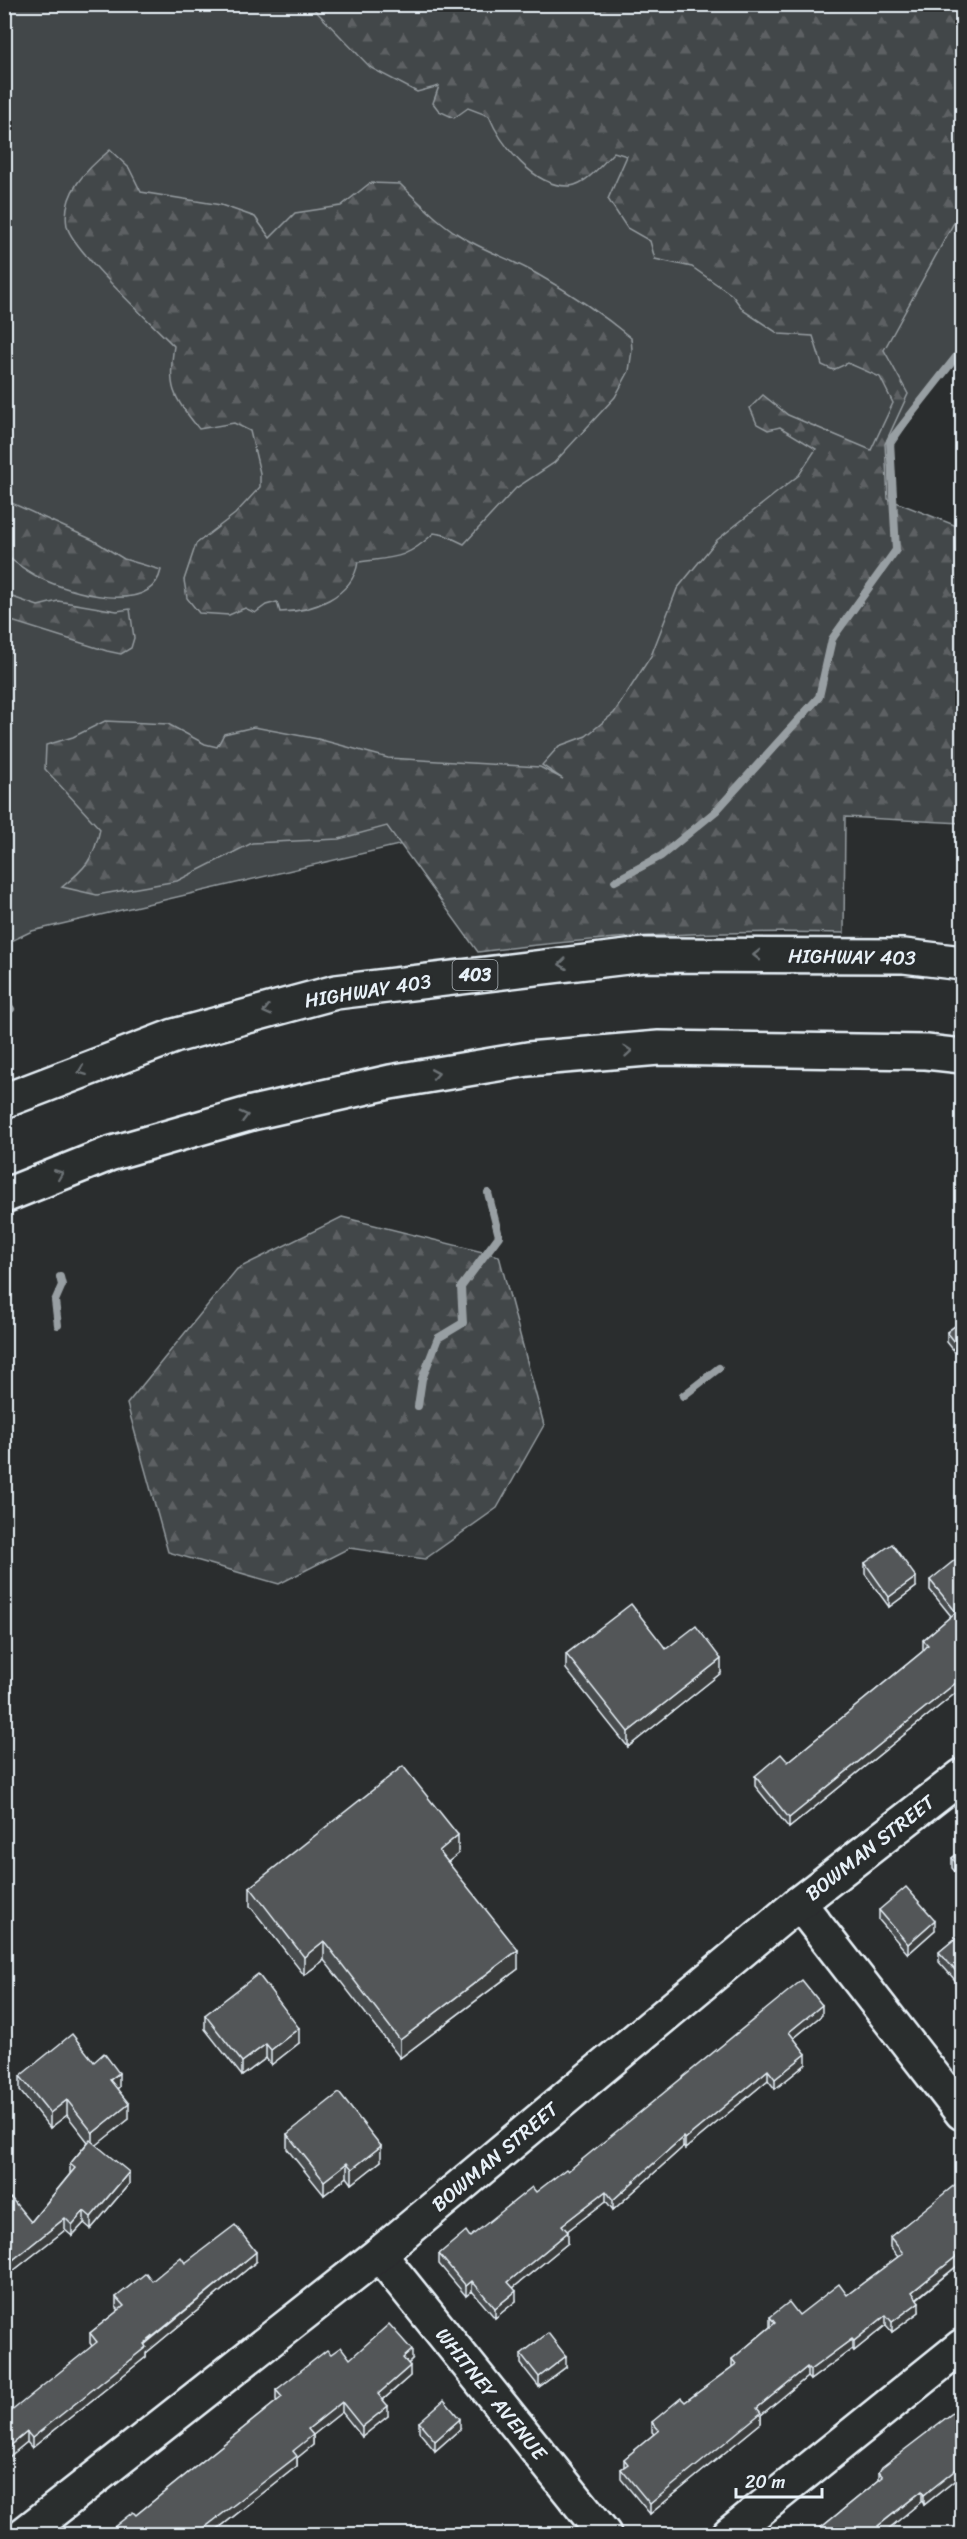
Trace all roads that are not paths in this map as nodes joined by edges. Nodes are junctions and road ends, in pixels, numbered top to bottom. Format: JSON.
{"nodes":[{"id":1,"x":963,"y":963,"type":"edge"},
{"id":2,"x":963,"y":1056,"type":"edge"},
{"id":3,"x":4,"y":1101,"type":"edge"},
{"id":4,"x":4,"y":1196,"type":"edge"},
{"id":5,"x":963,"y":1776,"type":"edge"},
{"id":6,"x":799,"y":1903,"type":"junction"},
{"id":7,"x":963,"y":2113,"type":"edge"},
{"id":8,"x":379,"y":2254,"type":"junction"},
{"id":9,"x":963,"y":2346,"type":"edge"},
{"id":10,"x":24,"y":2535,"type":"edge"},
{"id":11,"x":604,"y":2535,"type":"edge"},
{"id":12,"x":729,"y":2535,"type":"edge"}],
"edges":[{"from":1,"to":3,"type":"main road","name":"HIGHWAY 403","number":"403","one_way":true},
{"from":4,"to":2,"type":"main road","one_way":true},
{"from":5,"to":6,"type":"main road","name":"BOWMAN STREET"},
{"from":6,"to":7,"type":"main road"},
{"from":6,"to":8,"type":"main road","name":"BOWMAN STREET"},
{"from":8,"to":10,"type":"main road","name":"BOWMAN STREET"},
{"from":8,"to":11,"type":"main road","name":"WHITNEY AVENUE"},
{"from":9,"to":12,"type":"main road"}]}
